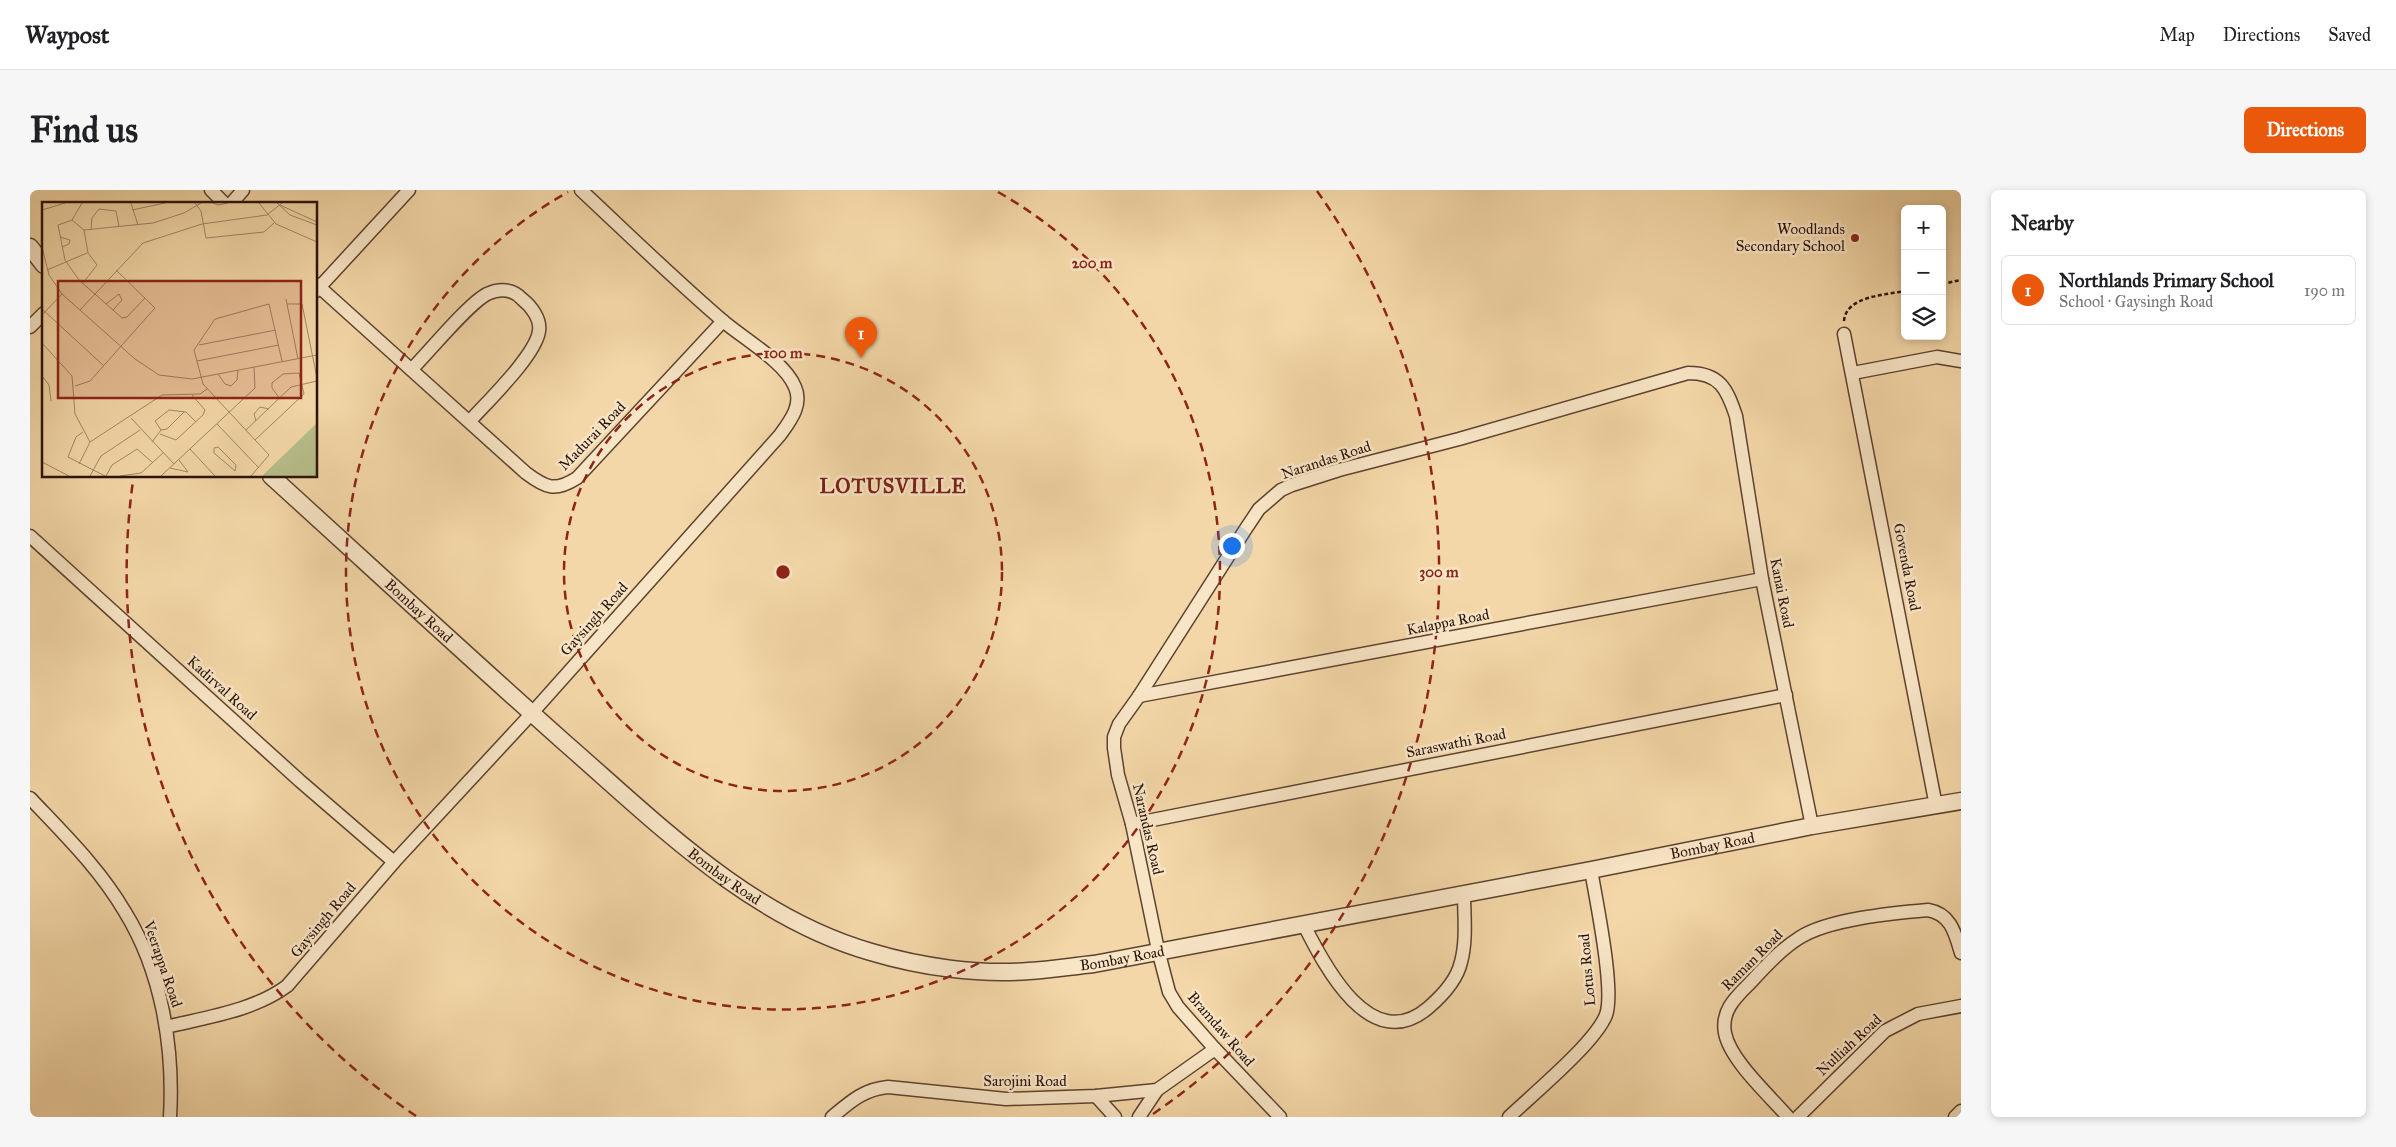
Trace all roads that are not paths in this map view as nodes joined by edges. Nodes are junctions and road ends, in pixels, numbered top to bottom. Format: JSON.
{"nodes":[{"id":1,"x":211,"y":190,"type":"edge"},
{"id":2,"x":243,"y":190,"type":"edge"},
{"id":3,"x":409,"y":190,"type":"edge"},
{"id":4,"x":580,"y":190,"type":"edge"},
{"id":5,"x":223,"y":202,"type":"edge"},
{"id":6,"x":233,"y":202,"type":"edge"},
{"id":7,"x":30,"y":246,"type":"edge"},
{"id":8,"x":42,"y":262,"type":"edge"},
{"id":9,"x":318,"y":286,"type":"edge"},
{"id":10,"x":318,"y":288,"type":"edge"},
{"id":11,"x":42,"y":315,"type":"edge"},
{"id":12,"x":723,"y":320,"type":"junction"},
{"id":13,"x":30,"y":327,"type":"edge"},
{"id":14,"x":1844,"y":334,"type":"road end"},
{"id":15,"x":1961,"y":361,"type":"edge"},
{"id":16,"x":412,"y":370,"type":"junction"},
{"id":17,"x":1853,"y":373,"type":"junction"},
{"id":18,"x":1707,"y":374,"type":"joint"},
{"id":19,"x":470,"y":421,"type":"junction"},
{"id":20,"x":273,"y":478,"type":"edge"},
{"id":21,"x":30,"y":536,"type":"edge"},
{"id":22,"x":1762,"y":579,"type":"junction"},
{"id":23,"x":1786,"y":695,"type":"junction"},
{"id":24,"x":1139,"y":696,"type":"junction"},
{"id":25,"x":532,"y":713,"type":"junction"},
{"id":26,"x":30,"y":798,"type":"edge"},
{"id":27,"x":1961,"y":801,"type":"edge"},
{"id":28,"x":1936,"y":806,"type":"junction"},
{"id":29,"x":1132,"y":824,"type":"junction"},
{"id":30,"x":1812,"y":826,"type":"junction"},
{"id":31,"x":394,"y":862,"type":"junction"},
{"id":32,"x":1591,"y":870,"type":"junction"},
{"id":33,"x":1464,"y":893,"type":"junction"},
{"id":34,"x":1304,"y":925,"type":"junction"},
{"id":35,"x":1158,"y":950,"type":"junction"},
{"id":36,"x":1961,"y":954,"type":"edge"},
{"id":37,"x":1961,"y":1006,"type":"edge"},
{"id":38,"x":166,"y":1027,"type":"junction"},
{"id":39,"x":1216,"y":1049,"type":"junction"},
{"id":40,"x":1157,"y":1090,"type":"junction"},
{"id":41,"x":1096,"y":1096,"type":"junction"},
{"id":42,"x":1961,"y":1111,"type":"edge"},
{"id":43,"x":170,"y":1117,"type":"edge"},
{"id":44,"x":832,"y":1117,"type":"edge"},
{"id":45,"x":1115,"y":1117,"type":"edge"},
{"id":46,"x":1139,"y":1117,"type":"edge"},
{"id":47,"x":1280,"y":1117,"type":"edge"},
{"id":48,"x":1509,"y":1117,"type":"edge"},
{"id":49,"x":1788,"y":1117,"type":"edge"},
{"id":50,"x":1798,"y":1117,"type":"edge"},
{"id":51,"x":1955,"y":1117,"type":"edge"}],
"edges":[{"from":1,"to":5,"type":"street"},
{"from":2,"to":6,"type":"street"},
{"from":3,"to":9,"type":"street"},
{"from":4,"to":12,"type":"street","name":"Gaysingh Road"},
{"from":7,"to":8,"type":"street"},
{"from":10,"to":16,"type":"street","name":"Madurai Road"},
{"from":11,"to":13,"type":"street"},
{"from":12,"to":19,"type":"street","name":"Madurai Road"},
{"from":12,"to":25,"type":"street","name":"Gaysingh Road"},
{"from":14,"to":17,"type":"street","name":"Govenda Road"},
{"from":15,"to":17,"type":"street"},
{"from":16,"to":19,"type":"street","name":"Madurai Road"},
{"from":16,"to":19,"type":"street"},
{"from":17,"to":28,"type":"street","name":"Govenda Road"},
{"from":18,"to":22,"type":"street","name":"Kanai Road"},
{"from":18,"to":24,"type":"street","name":"Narandas Road"},
{"from":20,"to":25,"type":"street","name":"Bombay Road"},
{"from":21,"to":31,"type":"street","name":"Kadirval Road"},
{"from":22,"to":23,"type":"street","name":"Kanai Road"},
{"from":22,"to":24,"type":"street","name":"Kalappa Road"},
{"from":23,"to":29,"type":"street","name":"Saraswathi Road"},
{"from":23,"to":30,"type":"street","name":"Kanai Road"},
{"from":24,"to":29,"type":"street","name":"Narandas Road"},
{"from":25,"to":31,"type":"street","name":"Gaysingh Road"},
{"from":25,"to":35,"type":"street","name":"Bombay Road"},
{"from":26,"to":38,"type":"street","name":"Veerappa Road"},
{"from":27,"to":28,"type":"street","name":"Bombay Road"},
{"from":28,"to":30,"type":"street","name":"Bombay Road"},
{"from":29,"to":35,"type":"street","name":"Narandas Road"},
{"from":30,"to":32,"type":"street","name":"Bombay Road"},
{"from":31,"to":38,"type":"street","name":"Gaysingh Road"},
{"from":32,"to":33,"type":"street","name":"Bombay Road"},
{"from":32,"to":48,"type":"street","name":"Lotus Road"},
{"from":33,"to":34,"type":"street","name":"Bombay Road"},
{"from":33,"to":34,"type":"street"},
{"from":34,"to":35,"type":"street","name":"Bombay Road"},
{"from":35,"to":39,"type":"street","name":"Bramdaw Road"},
{"from":36,"to":49,"type":"street","name":"Raman Road"},
{"from":37,"to":50,"type":"street","name":"Nulliah Road"},
{"from":38,"to":43,"type":"street","name":"Veerappa Road"},
{"from":39,"to":40,"type":"street","name":"Sarojini Road"},
{"from":39,"to":47,"type":"street","name":"Bramdaw Road"},
{"from":40,"to":41,"type":"street","name":"Sarojini Road"},
{"from":40,"to":46,"type":"street"},
{"from":41,"to":44,"type":"street","name":"Sarojini Road"},
{"from":41,"to":45,"type":"street"},
{"from":42,"to":51,"type":"street"}]}
